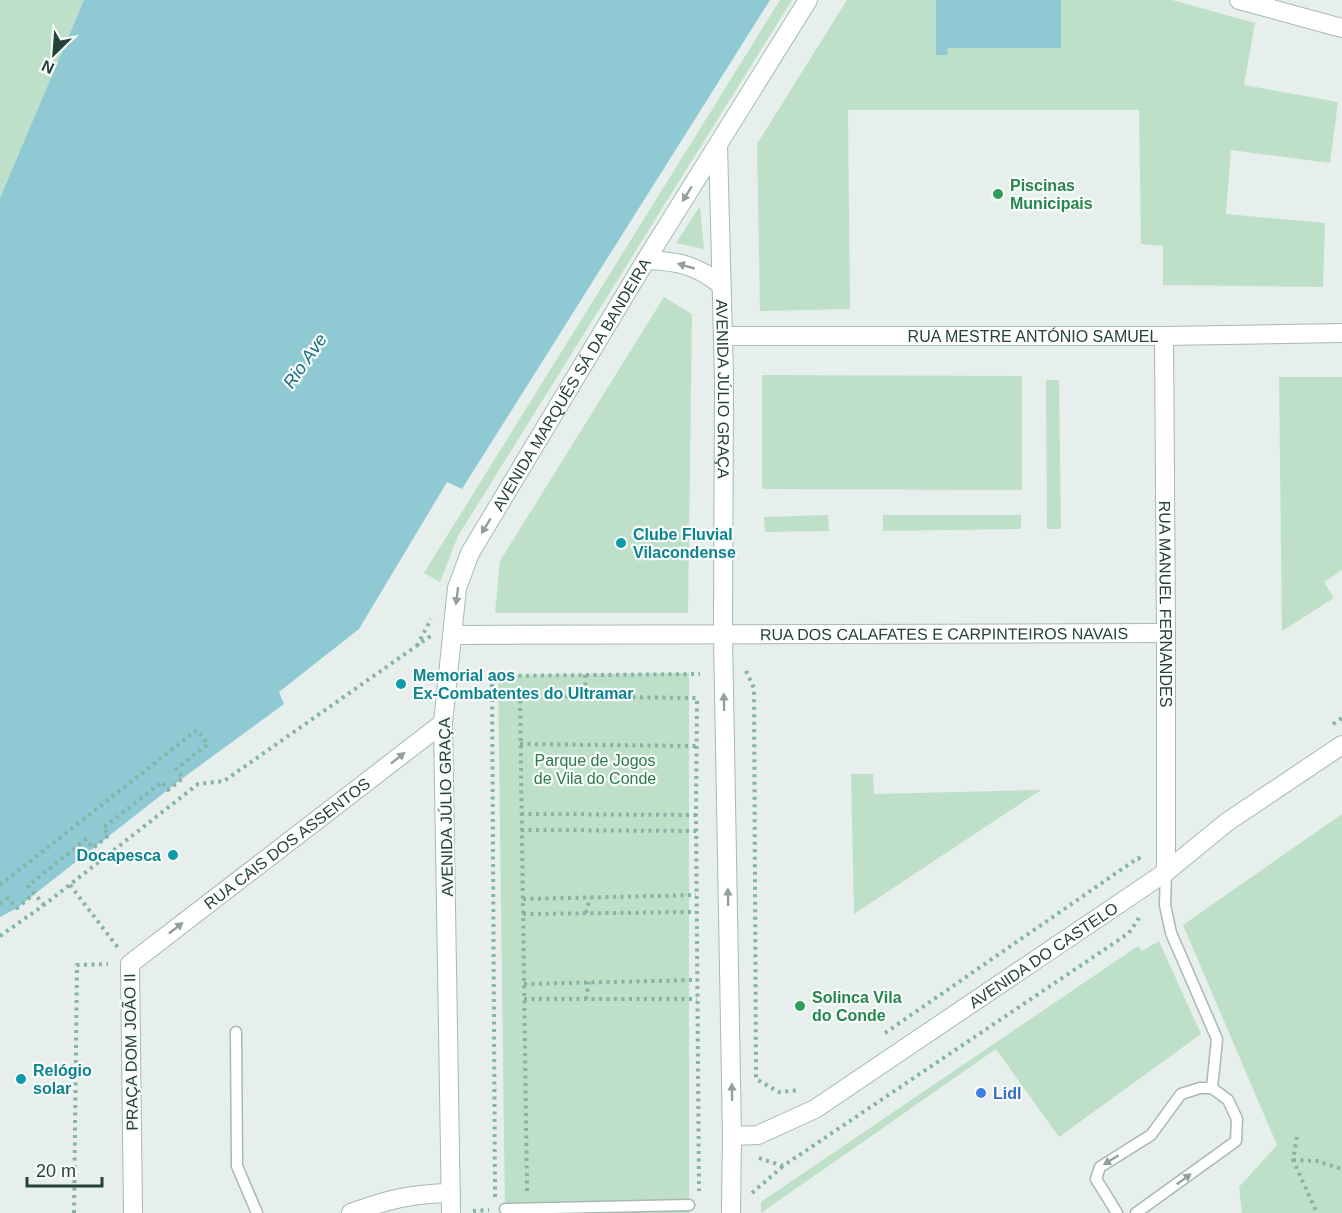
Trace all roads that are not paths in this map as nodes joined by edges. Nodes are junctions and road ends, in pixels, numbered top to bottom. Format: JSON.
{"nodes":[{"id":1,"x":808,"y":0,"type":"edge"},
{"id":2,"x":1239,"y":0,"type":"edge"},
{"id":3,"x":1342,"y":28,"type":"edge"},
{"id":4,"x":718,"y":145,"type":"junction"},
{"id":5,"x":646,"y":260,"type":"junction"},
{"id":6,"x":721,"y":285,"type":"junction"},
{"id":7,"x":1342,"y":333,"type":"edge"},
{"id":8,"x":723,"y":336,"type":"junction"},
{"id":9,"x":1164,"y":336,"type":"junction"},
{"id":10,"x":454,"y":627,"type":"junction"},
{"id":11,"x":1166,"y":633,"type":"junction"},
{"id":12,"x":723,"y":635,"type":"junction"},
{"id":13,"x":443,"y":723,"type":"junction"},
{"id":14,"x":1342,"y":745,"type":"edge"},
{"id":15,"x":1166,"y":872,"type":"junction"},
{"id":16,"x":130,"y":964,"type":"joint"},
{"id":17,"x":236,"y":1032,"type":"dead end"},
{"id":18,"x":1212,"y":1088,"type":"junction"},
{"id":19,"x":732,"y":1136,"type":"junction"},
{"id":20,"x":452,"y":1193,"type":"junction"},
{"id":21,"x":689,"y":1205,"type":"dead end"},
{"id":22,"x":500,"y":1209,"type":"road end"},
{"id":23,"x":451,"y":1212,"type":"edge"},
{"id":24,"x":133,"y":1213,"type":"edge"},
{"id":25,"x":257,"y":1213,"type":"edge"},
{"id":26,"x":351,"y":1213,"type":"edge"},
{"id":27,"x":731,"y":1213,"type":"edge"},
{"id":28,"x":1117,"y":1213,"type":"edge"},
{"id":29,"x":1136,"y":1213,"type":"edge"}],
"edges":[{"from":1,"to":4,"type":"street","name":"AVENIDA MARQUÊS SÁ DA BANDEIRA"},
{"from":2,"to":3,"type":"street"},
{"from":4,"to":5,"type":"street","name":"AVENIDA MARQUÊS SÁ DA BANDEIRA","one_way":true},
{"from":4,"to":6,"type":"street","name":"AVENIDA JÚLIO GRAÇA"},
{"from":6,"to":5,"type":"street","one_way":true},
{"from":5,"to":10,"type":"street","name":"AVENIDA MARQUÊS SÁ DA BANDEIRA","one_way":true},
{"from":6,"to":8,"type":"street","name":"AVENIDA JÚLIO GRAÇA"},
{"from":7,"to":9,"type":"street","name":"RUA MESTRE ANTÓNIO SAMUEL"},
{"from":8,"to":9,"type":"street","name":"RUA MESTRE ANTÓNIO SAMUEL"},
{"from":8,"to":12,"type":"street","name":"AVENIDA JÚLIO GRAÇA"},
{"from":9,"to":11,"type":"street","name":"RUA MANUEL FERNANDES"},
{"from":10,"to":12,"type":"street"},
{"from":10,"to":13,"type":"street","name":"AVENIDA JÚLIO GRAÇA"},
{"from":11,"to":12,"type":"street","name":"RUA DOS CALAFATES E CARPINTEIROS NAVAIS"},
{"from":11,"to":15,"type":"street","name":"RUA MANUEL FERNANDES"},
{"from":19,"to":12,"type":"street","name":"AVENIDA JÚLIO GRAÇA","one_way":true},
{"from":16,"to":13,"type":"street","name":"RUA CAIS DOS ASSENTOS","one_way":true},
{"from":13,"to":20,"type":"street","name":"AVENIDA JÚLIO GRAÇA"},
{"from":14,"to":15,"type":"street","name":"AVENIDA DO CASTELO"},
{"from":15,"to":18,"type":"lane"},
{"from":15,"to":19,"type":"street","name":"AVENIDA DO CASTELO"},
{"from":16,"to":24,"type":"street","name":"PRAÇA DOM JOÃO II"},
{"from":17,"to":25,"type":"lane"},
{"from":18,"to":28,"type":"lane","one_way":true},
{"from":29,"to":18,"type":"lane","one_way":true},
{"from":19,"to":27,"type":"street","name":"AVENIDA JÚLIO GRAÇA"},
{"from":20,"to":23,"type":"street","name":"AVENIDA JÚLIO GRAÇA"},
{"from":20,"to":26,"type":"street"},
{"from":21,"to":22,"type":"lane"}]}
